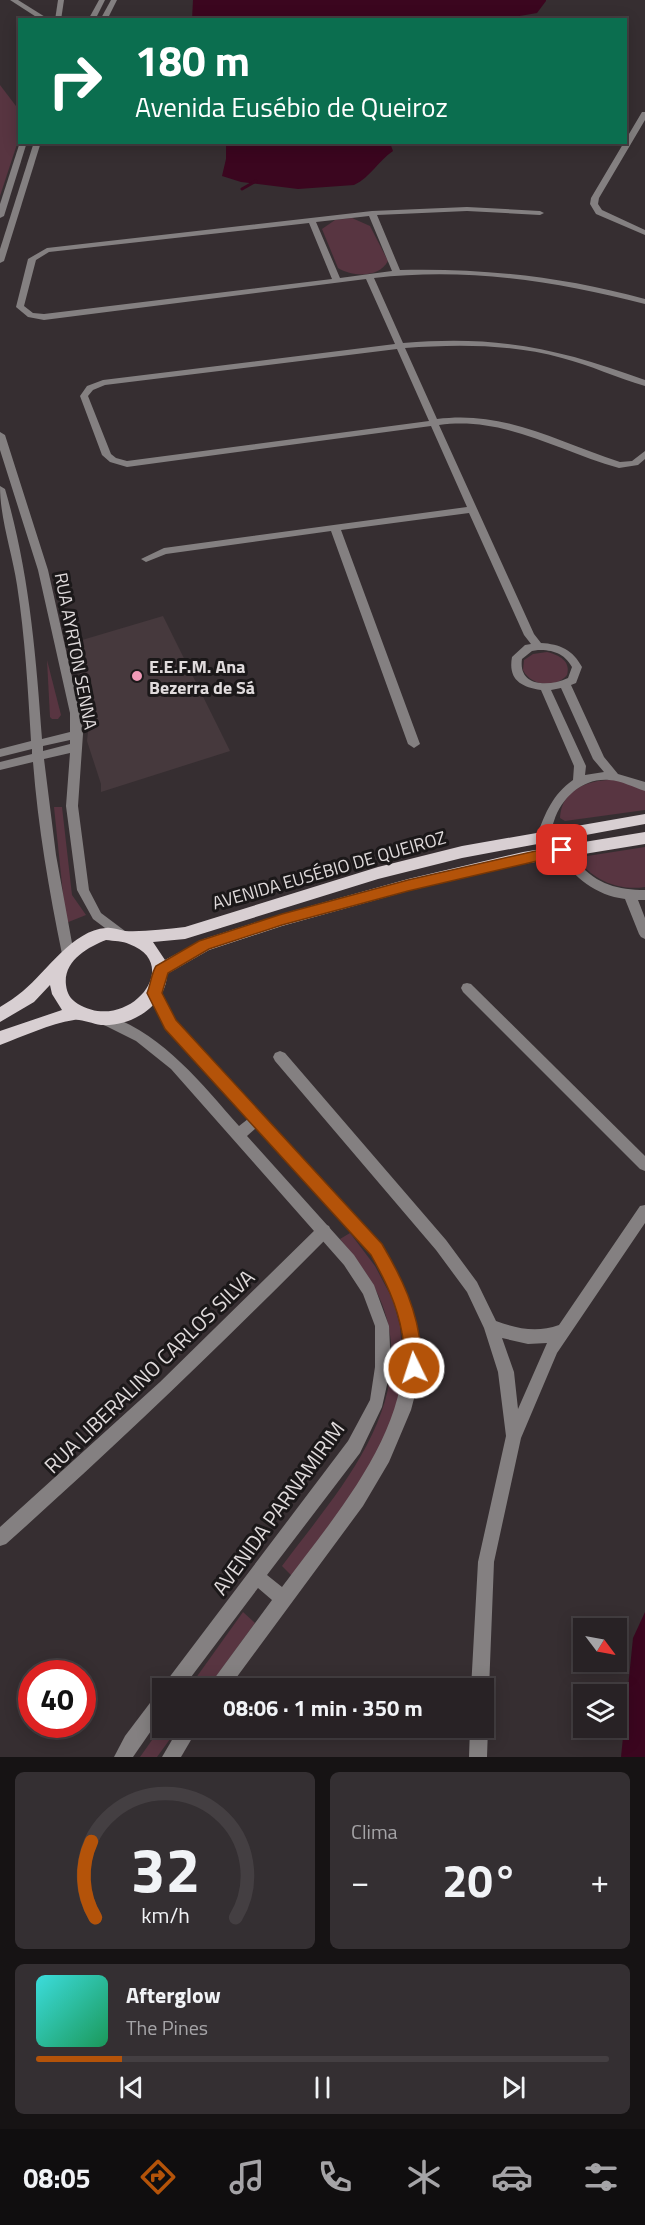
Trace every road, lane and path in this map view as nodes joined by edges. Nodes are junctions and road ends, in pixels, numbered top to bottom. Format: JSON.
{"nodes":[{"id":1,"x":13,"y":0,"type":"edge"},
{"id":2,"x":61,"y":0,"type":"edge"},
{"id":3,"x":102,"y":0,"type":"edge"},
{"id":4,"x":114,"y":0,"type":"edge"},
{"id":5,"x":43,"y":18,"type":"edge"},
{"id":6,"x":58,"y":18,"type":"edge"},
{"id":7,"x":92,"y":18,"type":"edge"},
{"id":8,"x":104,"y":18,"type":"edge"},
{"id":9,"x":645,"y":114,"type":"edge"},
{"id":10,"x":23,"y":144,"type":"edge"},
{"id":11,"x":37,"y":144,"type":"edge"},
{"id":12,"x":372,"y":213,"type":"junction"},
{"id":13,"x":540,"y":213,"type":"dead end"},
{"id":14,"x":0,"y":216,"type":"edge"},
{"id":15,"x":311,"y":219,"type":"junction"},
{"id":16,"x":645,"y":233,"type":"edge"},
{"id":17,"x":0,"y":261,"type":"edge"},
{"id":18,"x":397,"y":273,"type":"junction"},
{"id":19,"x":369,"y":277,"type":"junction"},
{"id":20,"x":337,"y":281,"type":"junction"},
{"id":21,"x":645,"y":302,"type":"edge"},
{"id":22,"x":400,"y":346,"type":"junction"},
{"id":23,"x":645,"y":383,"type":"edge"},
{"id":24,"x":435,"y":424,"type":"junction"},
{"id":25,"x":0,"y":435,"type":"edge"},
{"id":26,"x":645,"y":454,"type":"edge"},
{"id":27,"x":0,"y":489,"type":"edge"},
{"id":28,"x":473,"y":509,"type":"junction"},
{"id":29,"x":335,"y":528,"type":"junction"},
{"id":30,"x":146,"y":559,"type":"dead end"},
{"id":31,"x":538,"y":646,"type":"junction"},
{"id":32,"x":565,"y":685,"type":"junction"},
{"id":33,"x":545,"y":688,"type":"junction"},
{"id":34,"x":77,"y":734,"type":"junction"},
{"id":35,"x":591,"y":741,"type":"junction"},
{"id":36,"x":37,"y":742,"type":"junction"},
{"id":37,"x":414,"y":744,"type":"dead end"},
{"id":38,"x":571,"y":744,"type":"junction"},
{"id":39,"x":76,"y":747,"type":"junction"},
{"id":40,"x":0,"y":753,"type":"edge"},
{"id":41,"x":38,"y":756,"type":"junction"},
{"id":42,"x":0,"y":766,"type":"edge"},
{"id":43,"x":614,"y":776,"type":"junction"},
{"id":44,"x":579,"y":780,"type":"junction"},
{"id":45,"x":645,"y":787,"type":"edge"},
{"id":46,"x":645,"y":819,"type":"edge"},
{"id":47,"x":543,"y":836,"type":"junction"},
{"id":48,"x":645,"y":838,"type":"edge"},
{"id":49,"x":562,"y":850,"type":"junction"},
{"id":50,"x":630,"y":895,"type":"junction"},
{"id":51,"x":645,"y":895,"type":"edge"},
{"id":52,"x":645,"y":934,"type":"edge"},
{"id":53,"x":126,"y":935,"type":"junction"},
{"id":54,"x":64,"y":960,"type":"junction"},
{"id":55,"x":161,"y":970,"type":"junction"},
{"id":56,"x":467,"y":988,"type":"dead end"},
{"id":57,"x":154,"y":993,"type":"junction"},
{"id":58,"x":78,"y":1012,"type":"junction"},
{"id":59,"x":0,"y":1015,"type":"edge"},
{"id":60,"x":105,"y":1018,"type":"junction"},
{"id":61,"x":0,"y":1038,"type":"edge"},
{"id":62,"x":280,"y":1057,"type":"dead end"},
{"id":63,"x":257,"y":1120,"type":"junction"},
{"id":64,"x":238,"y":1135,"type":"junction"},
{"id":65,"x":645,"y":1165,"type":"edge"},
{"id":66,"x":645,"y":1211,"type":"edge"},
{"id":67,"x":324,"y":1231,"type":"junction"},
{"id":68,"x":491,"y":1326,"type":"junction"},
{"id":69,"x":564,"y":1330,"type":"junction"},
{"id":70,"x":513,"y":1438,"type":"junction"},
{"id":71,"x":0,"y":1538,"type":"edge"},
{"id":72,"x":257,"y":1577,"type":"junction"},
{"id":73,"x":284,"y":1599,"type":"junction"},
{"id":74,"x":179,"y":1678,"type":"edge"},
{"id":75,"x":225,"y":1678,"type":"edge"},
{"id":76,"x":481,"y":1678,"type":"edge"},
{"id":77,"x":152,"y":1714,"type":"edge"},
{"id":78,"x":183,"y":1738,"type":"edge"},
{"id":79,"x":479,"y":1738,"type":"edge"},
{"id":80,"x":123,"y":1757,"type":"edge"},
{"id":81,"x":171,"y":1757,"type":"edge"},
{"id":82,"x":478,"y":1757,"type":"edge"}],
"edges":[{"from":1,"to":5,"type":"street"},
{"from":2,"to":6,"type":"street"},
{"from":3,"to":7,"type":"street"},
{"from":4,"to":8,"type":"street"},
{"from":9,"to":16,"type":"street"},
{"from":10,"to":14,"type":"street"},
{"from":11,"to":17,"type":"street"},
{"from":12,"to":13,"type":"street"},
{"from":12,"to":15,"type":"street"},
{"from":12,"to":18,"type":"street"},
{"from":15,"to":20,"type":"street"},
{"from":15,"to":20,"type":"street"},
{"from":18,"to":19,"type":"street"},
{"from":18,"to":21,"type":"street"},
{"from":19,"to":20,"type":"street"},
{"from":19,"to":22,"type":"street"},
{"from":22,"to":23,"type":"street"},
{"from":22,"to":24,"type":"street"},
{"from":22,"to":24,"type":"street"},
{"from":24,"to":26,"type":"street"},
{"from":24,"to":28,"type":"street"},
{"from":25,"to":34,"type":"street","name":"RUA AYRTON SENNA"},
{"from":27,"to":36,"type":"street"},
{"from":28,"to":29,"type":"street"},
{"from":28,"to":31,"type":"street"},
{"from":29,"to":30,"type":"street"},
{"from":29,"to":37,"type":"street"},
{"from":31,"to":32,"type":"street"},
{"from":31,"to":33,"type":"street"},
{"from":32,"to":33,"type":"street"},
{"from":32,"to":35,"type":"street"},
{"from":33,"to":38,"type":"street"},
{"from":34,"to":36,"type":"street"},
{"from":34,"to":39,"type":"street","name":"RUA AYRTON SENNA"},
{"from":35,"to":38,"type":"street"},
{"from":35,"to":43,"type":"street"},
{"from":36,"to":40,"type":"street"},
{"from":36,"to":41,"type":"street"},
{"from":38,"to":44,"type":"street"},
{"from":39,"to":41,"type":"street"},
{"from":39,"to":53,"type":"street","name":"RUA AYRTON SENNA"},
{"from":41,"to":42,"type":"street"},
{"from":41,"to":54,"type":"street"},
{"from":43,"to":44,"type":"street"},
{"from":43,"to":45,"type":"street"},
{"from":44,"to":47,"type":"street"},
{"from":46,"to":47,"type":"main road","name":"AVENIDA EUSÉBIO DE QUEIROZ"},
{"from":47,"to":53,"type":"main road","name":"AVENIDA EUSÉBIO DE QUEIROZ"},
{"from":48,"to":49,"type":"main road","name":"AVENIDA EUSÉBIO DE QUEIROZ"},
{"from":49,"to":50,"type":"street"},
{"from":49,"to":55,"type":"main road","name":"AVENIDA EUSÉBIO DE QUEIROZ"},
{"from":50,"to":51,"type":"street"},
{"from":50,"to":52,"type":"street"},
{"from":53,"to":54,"type":"main road"},
{"from":53,"to":55,"type":"main road"},
{"from":54,"to":58,"type":"main road"},
{"from":54,"to":59,"type":"main road"},
{"from":55,"to":57,"type":"main road"},
{"from":56,"to":65,"type":"street"},
{"from":57,"to":60,"type":"main road"},
{"from":57,"to":63,"type":"street"},
{"from":58,"to":60,"type":"main road"},
{"from":58,"to":61,"type":"main road"},
{"from":60,"to":64,"type":"street","name":"AVENIDA PARNAMIRIM"},
{"from":62,"to":68,"type":"street"},
{"from":63,"to":64,"type":"street"},
{"from":63,"to":73,"type":"street"},
{"from":64,"to":67,"type":"street","name":"AVENIDA PARNAMIRIM"},
{"from":66,"to":69,"type":"street"},
{"from":67,"to":71,"type":"street","name":"RUA LIBERALINO CARLOS SILVA"},
{"from":67,"to":72,"type":"street","name":"AVENIDA PARNAMIRIM"},
{"from":68,"to":69,"type":"street"},
{"from":68,"to":70,"type":"street"},
{"from":69,"to":70,"type":"street"},
{"from":70,"to":76,"type":"street"},
{"from":72,"to":73,"type":"street"},
{"from":72,"to":74,"type":"street","name":"AVENIDA PARNAMIRIM"},
{"from":73,"to":75,"type":"street"},
{"from":77,"to":80,"type":"street"},
{"from":78,"to":81,"type":"street"},
{"from":79,"to":82,"type":"street"}]}
